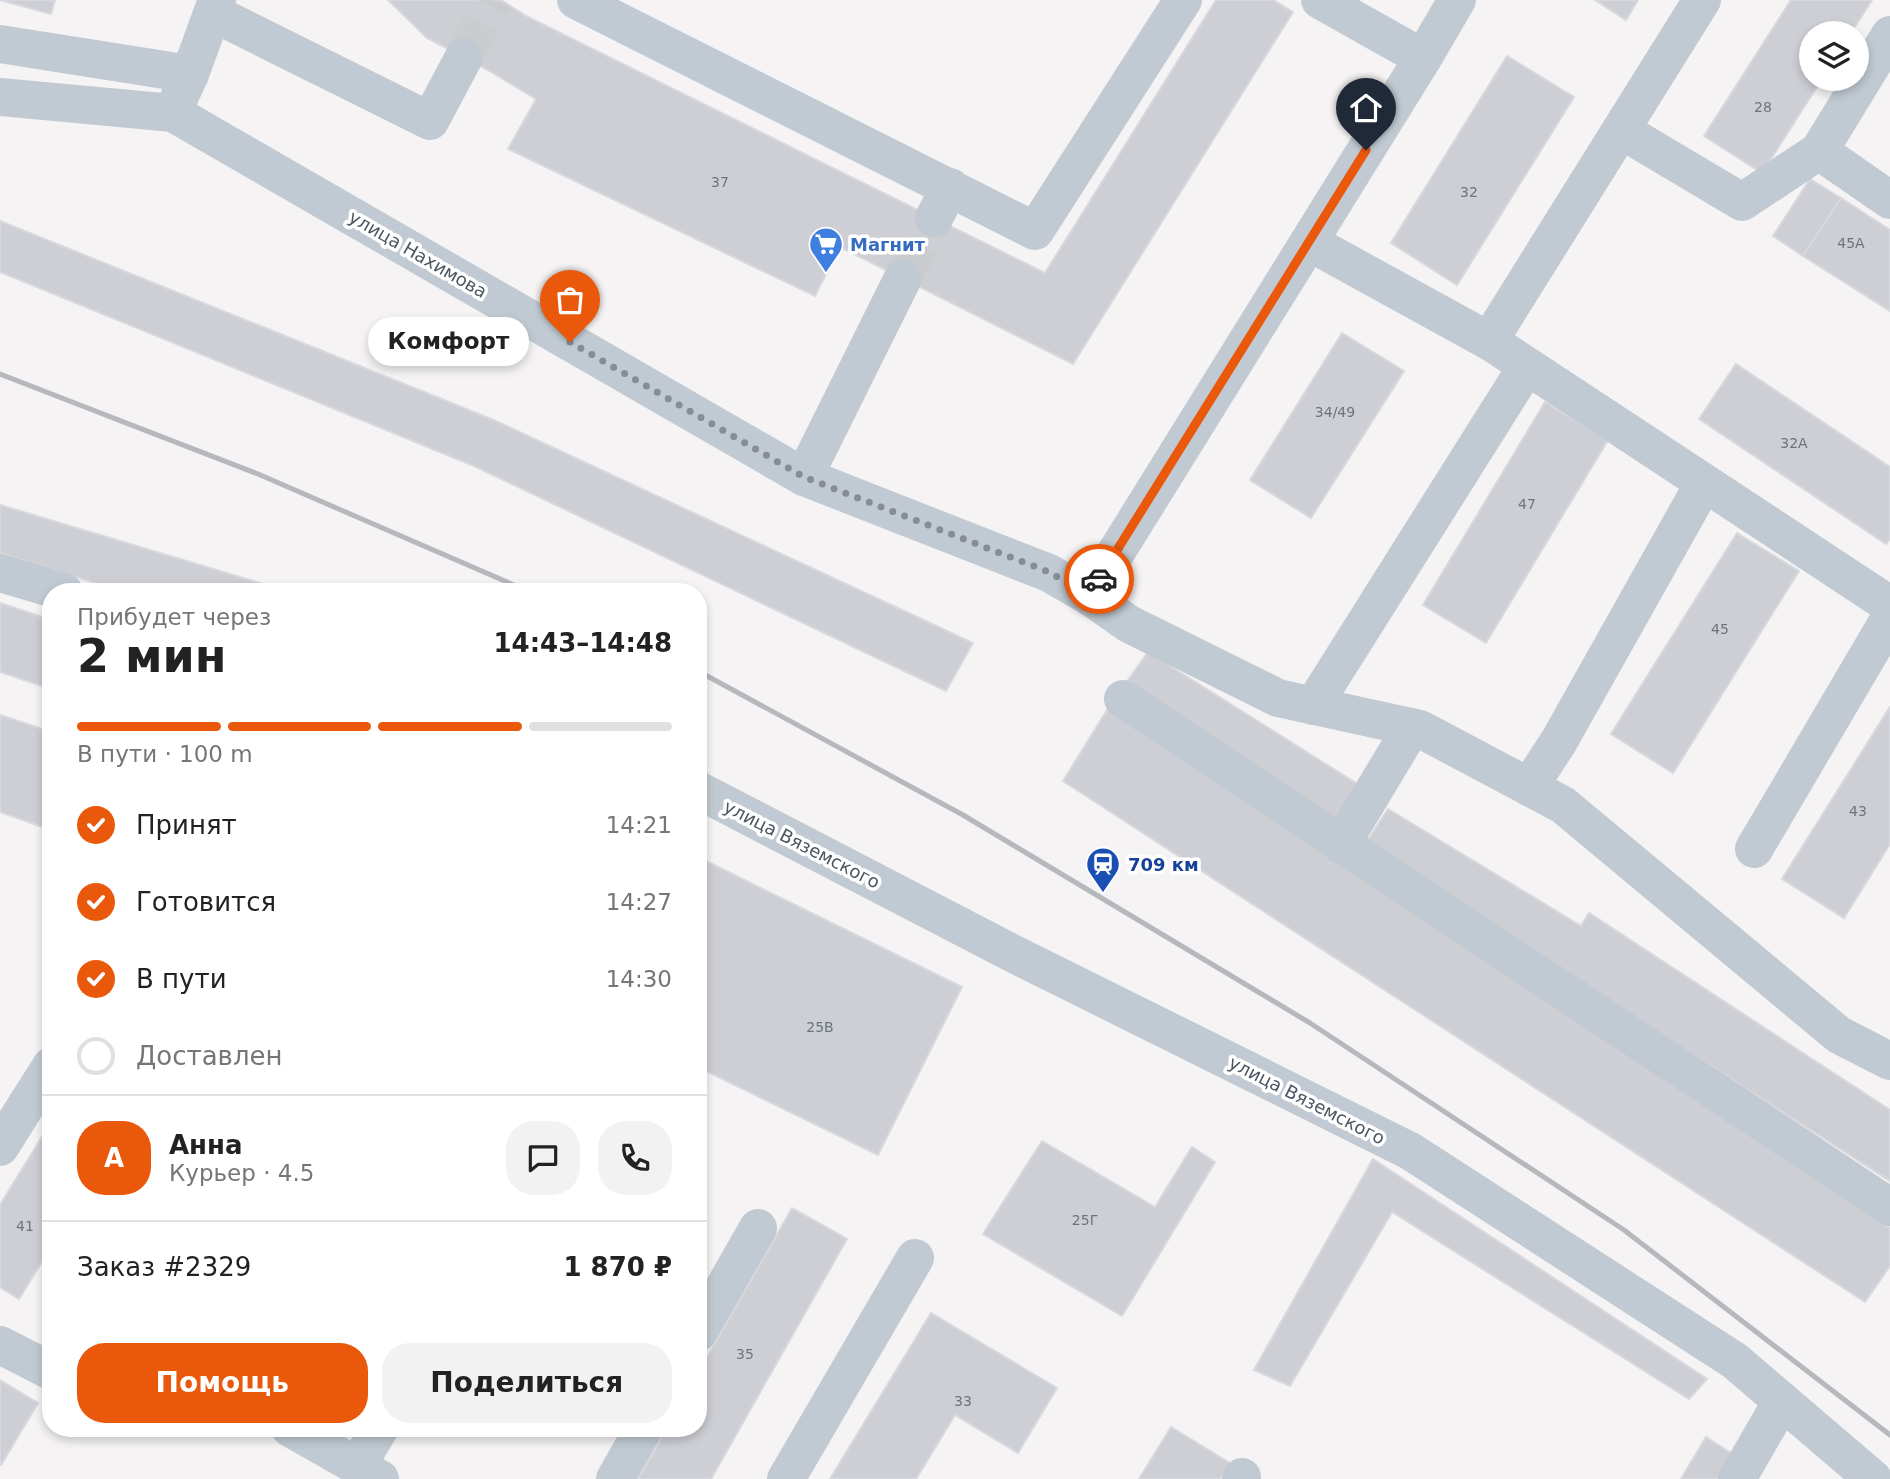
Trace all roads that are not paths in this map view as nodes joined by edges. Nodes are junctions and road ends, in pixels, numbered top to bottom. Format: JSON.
{"nodes":[{"id":1,"x":576,"y":0,"type":"edge"},
{"id":2,"x":1183,"y":0,"type":"edge"},
{"id":3,"x":1320,"y":0,"type":"edge"},
{"id":4,"x":1457,"y":0,"type":"edge"},
{"id":5,"x":1702,"y":0,"type":"edge"},
{"id":6,"x":215,"y":6,"type":"edge"},
{"id":7,"x":1890,"y":35,"type":"edge"},
{"id":8,"x":12,"y":45,"type":"edge"},
{"id":9,"x":464,"y":57,"type":"tunnel mouth"},
{"id":10,"x":1423,"y":58,"type":"junction"},
{"id":11,"x":190,"y":74,"type":"junction"},
{"id":12,"x":4,"y":97,"type":"edge"},
{"id":13,"x":173,"y":113,"type":"junction"},
{"id":14,"x":1621,"y":130,"type":"junction"},
{"id":15,"x":1819,"y":150,"type":"junction"},
{"id":16,"x":1890,"y":200,"type":"edge"},
{"id":17,"x":1309,"y":242,"type":"junction"},
{"id":18,"x":903,"y":278,"type":"tunnel mouth"},
{"id":19,"x":1489,"y":341,"type":"junction"},
{"id":20,"x":1527,"y":366,"type":"junction"},
{"id":21,"x":804,"y":477,"type":"junction"},
{"id":22,"x":1704,"y":483,"type":"junction"},
{"id":23,"x":0,"y":573,"type":"edge"},
{"id":24,"x":42,"y":585,"type":"edge"},
{"id":25,"x":1089,"y":596,"type":"junction"},
{"id":26,"x":1890,"y":605,"type":"edge"},
{"id":27,"x":1890,"y":618,"type":"edge"},
{"id":28,"x":1123,"y":699,"type":"dead end"},
{"id":29,"x":1312,"y":706,"type":"junction"},
{"id":30,"x":1412,"y":727,"type":"junction"},
{"id":31,"x":1530,"y":787,"type":"junction"},
{"id":32,"x":707,"y":795,"type":"edge"},
{"id":33,"x":1341,"y":845,"type":"junction"},
{"id":34,"x":1754,"y":849,"type":"dead end"},
{"id":35,"x":1890,"y":1061,"type":"edge"},
{"id":36,"x":42,"y":1080,"type":"edge"},
{"id":37,"x":0,"y":1147,"type":"edge"},
{"id":38,"x":1890,"y":1207,"type":"edge"},
{"id":39,"x":758,"y":1228,"type":"dead end"},
{"id":40,"x":915,"y":1258,"type":"dead end"},
{"id":41,"x":707,"y":1317,"type":"edge"},
{"id":42,"x":0,"y":1345,"type":"edge"},
{"id":43,"x":42,"y":1366,"type":"edge"},
{"id":44,"x":1782,"y":1401,"type":"junction"},
{"id":45,"x":306,"y":1437,"type":"edge"},
{"id":46,"x":378,"y":1437,"type":"edge"},
{"id":47,"x":639,"y":1437,"type":"edge"},
{"id":48,"x":369,"y":1472,"type":"edge"},
{"id":49,"x":615,"y":1479,"type":"edge"},
{"id":50,"x":786,"y":1479,"type":"edge"},
{"id":51,"x":1737,"y":1479,"type":"edge"},
{"id":52,"x":1874,"y":1479,"type":"edge"}],
"edges":[{"from":1,"to":2,"type":"street"},
{"from":3,"to":10,"type":"street"},
{"from":4,"to":10,"type":"street"},
{"from":5,"to":14,"type":"street"},
{"from":6,"to":9,"type":"street"},
{"from":6,"to":11,"type":"street"},
{"from":7,"to":15,"type":"street"},
{"from":8,"to":11,"type":"street"},
{"from":8,"to":12,"type":"street"},
{"from":10,"to":17,"type":"street"},
{"from":11,"to":13,"type":"street"},
{"from":12,"to":13,"type":"street","name":"улица Нахимова"},
{"from":13,"to":21,"type":"street","name":"улица Нахимова"},
{"from":14,"to":15,"type":"street"},
{"from":14,"to":19,"type":"street"},
{"from":15,"to":16,"type":"street"},
{"from":17,"to":19,"type":"street"},
{"from":17,"to":25,"type":"street"},
{"from":18,"to":21,"type":"street"},
{"from":19,"to":20,"type":"street"},
{"from":20,"to":22,"type":"street"},
{"from":20,"to":29,"type":"street"},
{"from":21,"to":25,"type":"street","name":"улица Нахимова"},
{"from":22,"to":26,"type":"street"},
{"from":22,"to":31,"type":"street"},
{"from":23,"to":24,"type":"street"},
{"from":25,"to":29,"type":"street","name":"улица Нахимова"},
{"from":27,"to":34,"type":"street"},
{"from":28,"to":33,"type":"street"},
{"from":29,"to":30,"type":"street","name":"улица Нахимова"},
{"from":30,"to":31,"type":"street","name":"улица Нахимова"},
{"from":30,"to":33,"type":"street"},
{"from":31,"to":35,"type":"street","name":"улица Нахимова"},
{"from":32,"to":44,"type":"street","name":"улица Вяземского"},
{"from":33,"to":38,"type":"street"},
{"from":36,"to":37,"type":"street"},
{"from":39,"to":41,"type":"street"},
{"from":40,"to":50,"type":"street"},
{"from":42,"to":43,"type":"street"},
{"from":44,"to":51,"type":"street"},
{"from":44,"to":52,"type":"street","name":"улица Вяземского"},
{"from":45,"to":48,"type":"street"},
{"from":46,"to":48,"type":"street"},
{"from":47,"to":49,"type":"street"}]}
